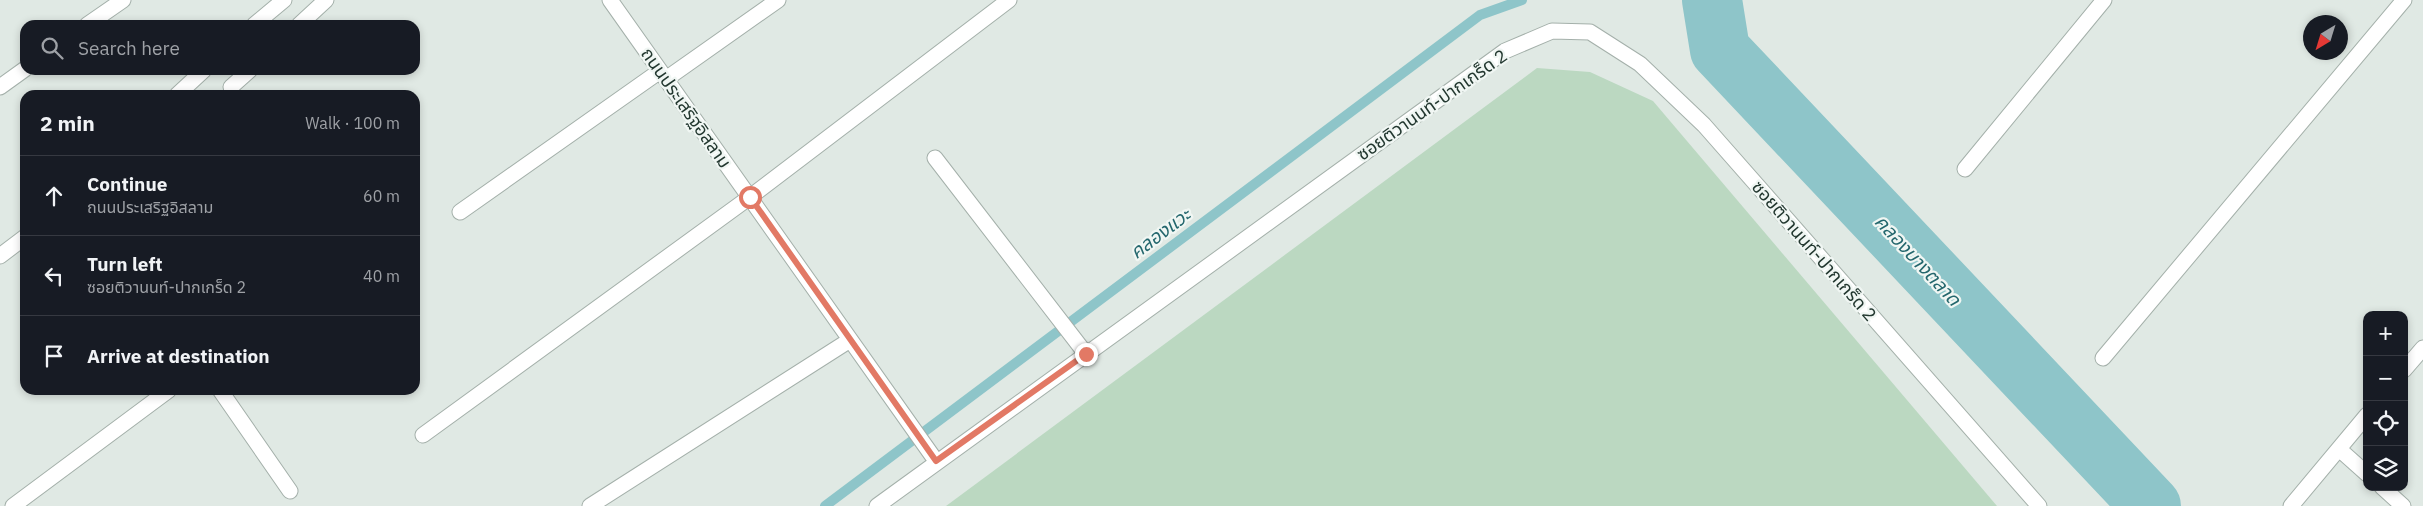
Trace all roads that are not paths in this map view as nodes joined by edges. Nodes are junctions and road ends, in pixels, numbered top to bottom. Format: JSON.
{"nodes":[{"id":1,"x":123,"y":0,"type":"edge"},
{"id":2,"x":284,"y":0,"type":"edge"},
{"id":3,"x":326,"y":0,"type":"edge"},
{"id":4,"x":610,"y":0,"type":"edge"},
{"id":5,"x":778,"y":0,"type":"edge"},
{"id":6,"x":1009,"y":0,"type":"edge"},
{"id":7,"x":2104,"y":0,"type":"edge"},
{"id":8,"x":2404,"y":0,"type":"edge"},
{"id":9,"x":95,"y":20,"type":"edge"},
{"id":10,"x":260,"y":20,"type":"edge"},
{"id":11,"x":304,"y":20,"type":"edge"},
{"id":12,"x":20,"y":72,"type":"edge"},
{"id":13,"x":199,"y":75,"type":"edge"},
{"id":14,"x":244,"y":75,"type":"edge"},
{"id":15,"x":663,"y":75,"type":"junction"},
{"id":16,"x":0,"y":86,"type":"edge"},
{"id":17,"x":231,"y":87,"type":"dead end"},
{"id":18,"x":182,"y":90,"type":"edge"},
{"id":19,"x":935,"y":158,"type":"dead end"},
{"id":20,"x":1965,"y":169,"type":"dead end"},
{"id":21,"x":750,"y":197,"type":"junction"},
{"id":22,"x":460,"y":212,"type":"dead end"},
{"id":23,"x":20,"y":241,"type":"edge"},
{"id":24,"x":0,"y":256,"type":"edge"},
{"id":25,"x":850,"y":340,"type":"junction"},
{"id":26,"x":2423,"y":348,"type":"edge"},
{"id":27,"x":1086,"y":354,"type":"junction"},
{"id":28,"x":2104,"y":358,"type":"dead end"},
{"id":29,"x":2408,"y":365,"type":"edge"},
{"id":30,"x":162,"y":395,"type":"edge"},
{"id":31,"x":223,"y":395,"type":"edge"},
{"id":32,"x":2363,"y":420,"type":"edge"},
{"id":33,"x":423,"y":435,"type":"dead end"},
{"id":34,"x":2339,"y":449,"type":"junction"},
{"id":35,"x":932,"y":455,"type":"junction"},
{"id":36,"x":2363,"y":470,"type":"edge"},
{"id":37,"x":290,"y":491,"type":"dead end"},
{"id":38,"x":2386,"y":491,"type":"edge"},
{"id":39,"x":16,"y":505,"type":"edge"},
{"id":40,"x":590,"y":506,"type":"edge"},
{"id":41,"x":877,"y":506,"type":"edge"},
{"id":42,"x":2039,"y":506,"type":"edge"},
{"id":43,"x":2291,"y":506,"type":"edge"},
{"id":44,"x":2403,"y":506,"type":"edge"}],
"edges":[{"from":1,"to":9,"type":"street"},
{"from":2,"to":10,"type":"street"},
{"from":3,"to":11,"type":"street"},
{"from":4,"to":15,"type":"street","name":"ถนนประเสริฐอิสลาม"},
{"from":5,"to":15,"type":"street"},
{"from":6,"to":21,"type":"street"},
{"from":7,"to":20,"type":"street"},
{"from":8,"to":28,"type":"street"},
{"from":12,"to":16,"type":"street"},
{"from":13,"to":18,"type":"street"},
{"from":14,"to":17,"type":"street"},
{"from":15,"to":21,"type":"street","name":"ถนนประเสริฐอิสลาม"},
{"from":15,"to":22,"type":"street"},
{"from":19,"to":27,"type":"street"},
{"from":21,"to":25,"type":"street","name":"ถนนประเสริฐอิสลาม"},
{"from":21,"to":33,"type":"street"},
{"from":23,"to":24,"type":"street"},
{"from":25,"to":35,"type":"street","name":"ถนนประเสริฐอิสลาม"},
{"from":25,"to":40,"type":"street"},
{"from":26,"to":29,"type":"street"},
{"from":27,"to":35,"type":"street","name":"ซอยติวานนท์-ปากเกร็ด 2"},
{"from":27,"to":42,"type":"street","name":"ซอยติวานนท์-ปากเกร็ด 2"},
{"from":30,"to":39,"type":"street"},
{"from":31,"to":37,"type":"street"},
{"from":32,"to":34,"type":"street"},
{"from":34,"to":36,"type":"street"},
{"from":34,"to":43,"type":"street"},
{"from":35,"to":41,"type":"street","name":"ซอยติวานนท์-ปากเกร็ด 2"},
{"from":38,"to":44,"type":"street"}]}
